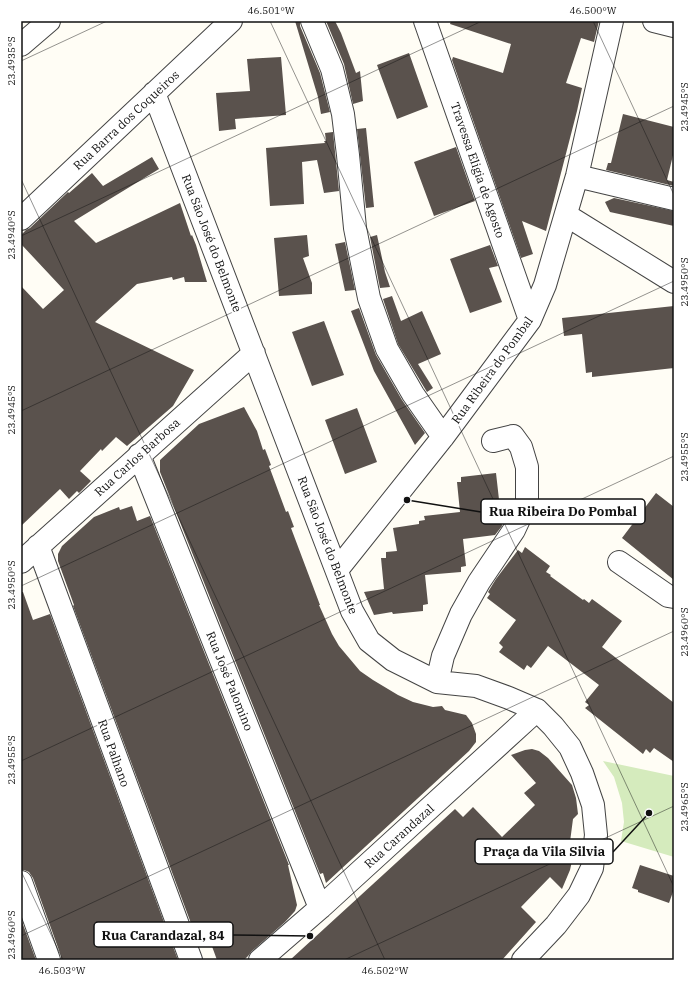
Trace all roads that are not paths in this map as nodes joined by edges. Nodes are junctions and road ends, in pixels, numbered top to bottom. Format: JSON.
{"nodes":[{"id":1,"x":50,"y":21,"type":"edge"},
{"id":2,"x":231,"y":21,"type":"edge"},
{"id":3,"x":312,"y":21,"type":"edge"},
{"id":4,"x":425,"y":21,"type":"edge"},
{"id":5,"x":612,"y":21,"type":"edge"},
{"id":6,"x":654,"y":21,"type":"edge"},
{"id":7,"x":674,"y":26,"type":"edge"},
{"id":8,"x":21,"y":44,"type":"edge"},
{"id":9,"x":154,"y":93,"type":"junction"},
{"id":10,"x":577,"y":176,"type":"junction"},
{"id":11,"x":674,"y":199,"type":"edge"},
{"id":12,"x":566,"y":215,"type":"junction"},
{"id":13,"x":21,"y":219,"type":"edge"},
{"id":14,"x":674,"y":282,"type":"edge"},
{"id":15,"x":530,"y":320,"type":"junction"},
{"id":16,"x":254,"y":353,"type":"junction"},
{"id":17,"x":443,"y":437,"type":"junction"},
{"id":18,"x":493,"y":441,"type":"dead end"},
{"id":19,"x":139,"y":455,"type":"junction"},
{"id":20,"x":38,"y":546,"type":"junction"},
{"id":21,"x":21,"y":562,"type":"edge"},
{"id":22,"x":619,"y":562,"type":"dead end"},
{"id":23,"x":336,"y":570,"type":"junction"},
{"id":24,"x":674,"y":597,"type":"edge"},
{"id":25,"x":437,"y":682,"type":"junction"},
{"id":26,"x":537,"y":710,"type":"junction"},
{"id":27,"x":21,"y":882,"type":"edge"},
{"id":28,"x":320,"y":908,"type":"junction"},
{"id":29,"x":50,"y":960,"type":"edge"},
{"id":30,"x":191,"y":960,"type":"edge"},
{"id":31,"x":260,"y":960,"type":"edge"},
{"id":32,"x":523,"y":960,"type":"edge"}],
"edges":[{"from":1,"to":8,"type":"street"},
{"from":2,"to":9,"type":"street","name":"Rua Barra dos Coqueiros"},
{"from":3,"to":17,"type":"street"},
{"from":4,"to":15,"type":"street","name":"Travessa Eligia de Agosto"},
{"from":5,"to":10,"type":"street","name":"Rua Ribeira do Pombal"},
{"from":6,"to":7,"type":"street"},
{"from":9,"to":13,"type":"street","name":"Rua Barra dos Coqueiros"},
{"from":9,"to":16,"type":"street","name":"Rua São José do Belmonte"},
{"from":10,"to":11,"type":"street"},
{"from":10,"to":12,"type":"street","name":"Rua Ribeira do Pombal"},
{"from":12,"to":14,"type":"street"},
{"from":12,"to":15,"type":"street","name":"Rua Ribeira do Pombal"},
{"from":15,"to":17,"type":"street","name":"Rua Ribeira do Pombal"},
{"from":16,"to":19,"type":"street","name":"Rua Carlos Barbosa"},
{"from":16,"to":23,"type":"street","name":"Rua São José do Belmonte"},
{"from":17,"to":23,"type":"street","name":"Rua Ribeira do Pombal"},
{"from":18,"to":25,"type":"street"},
{"from":19,"to":20,"type":"street","name":"Rua Carlos Barbosa"},
{"from":19,"to":28,"type":"street","name":"Rua José Palomino"},
{"from":20,"to":21,"type":"street","name":"Rua Carlos Barbosa"},
{"from":20,"to":30,"type":"street","name":"Rua Palhano"},
{"from":22,"to":24,"type":"street"},
{"from":23,"to":25,"type":"street","name":"Rua São José do Belmonte"},
{"from":25,"to":26,"type":"street","name":"Rua São José do Belmonte"},
{"from":26,"to":28,"type":"street","name":"Rua Carandazal"},
{"from":26,"to":32,"type":"street","name":"Rua São José do Belmonte"},
{"from":27,"to":29,"type":"street"},
{"from":28,"to":31,"type":"street","name":"Rua Carandazal"}]}
